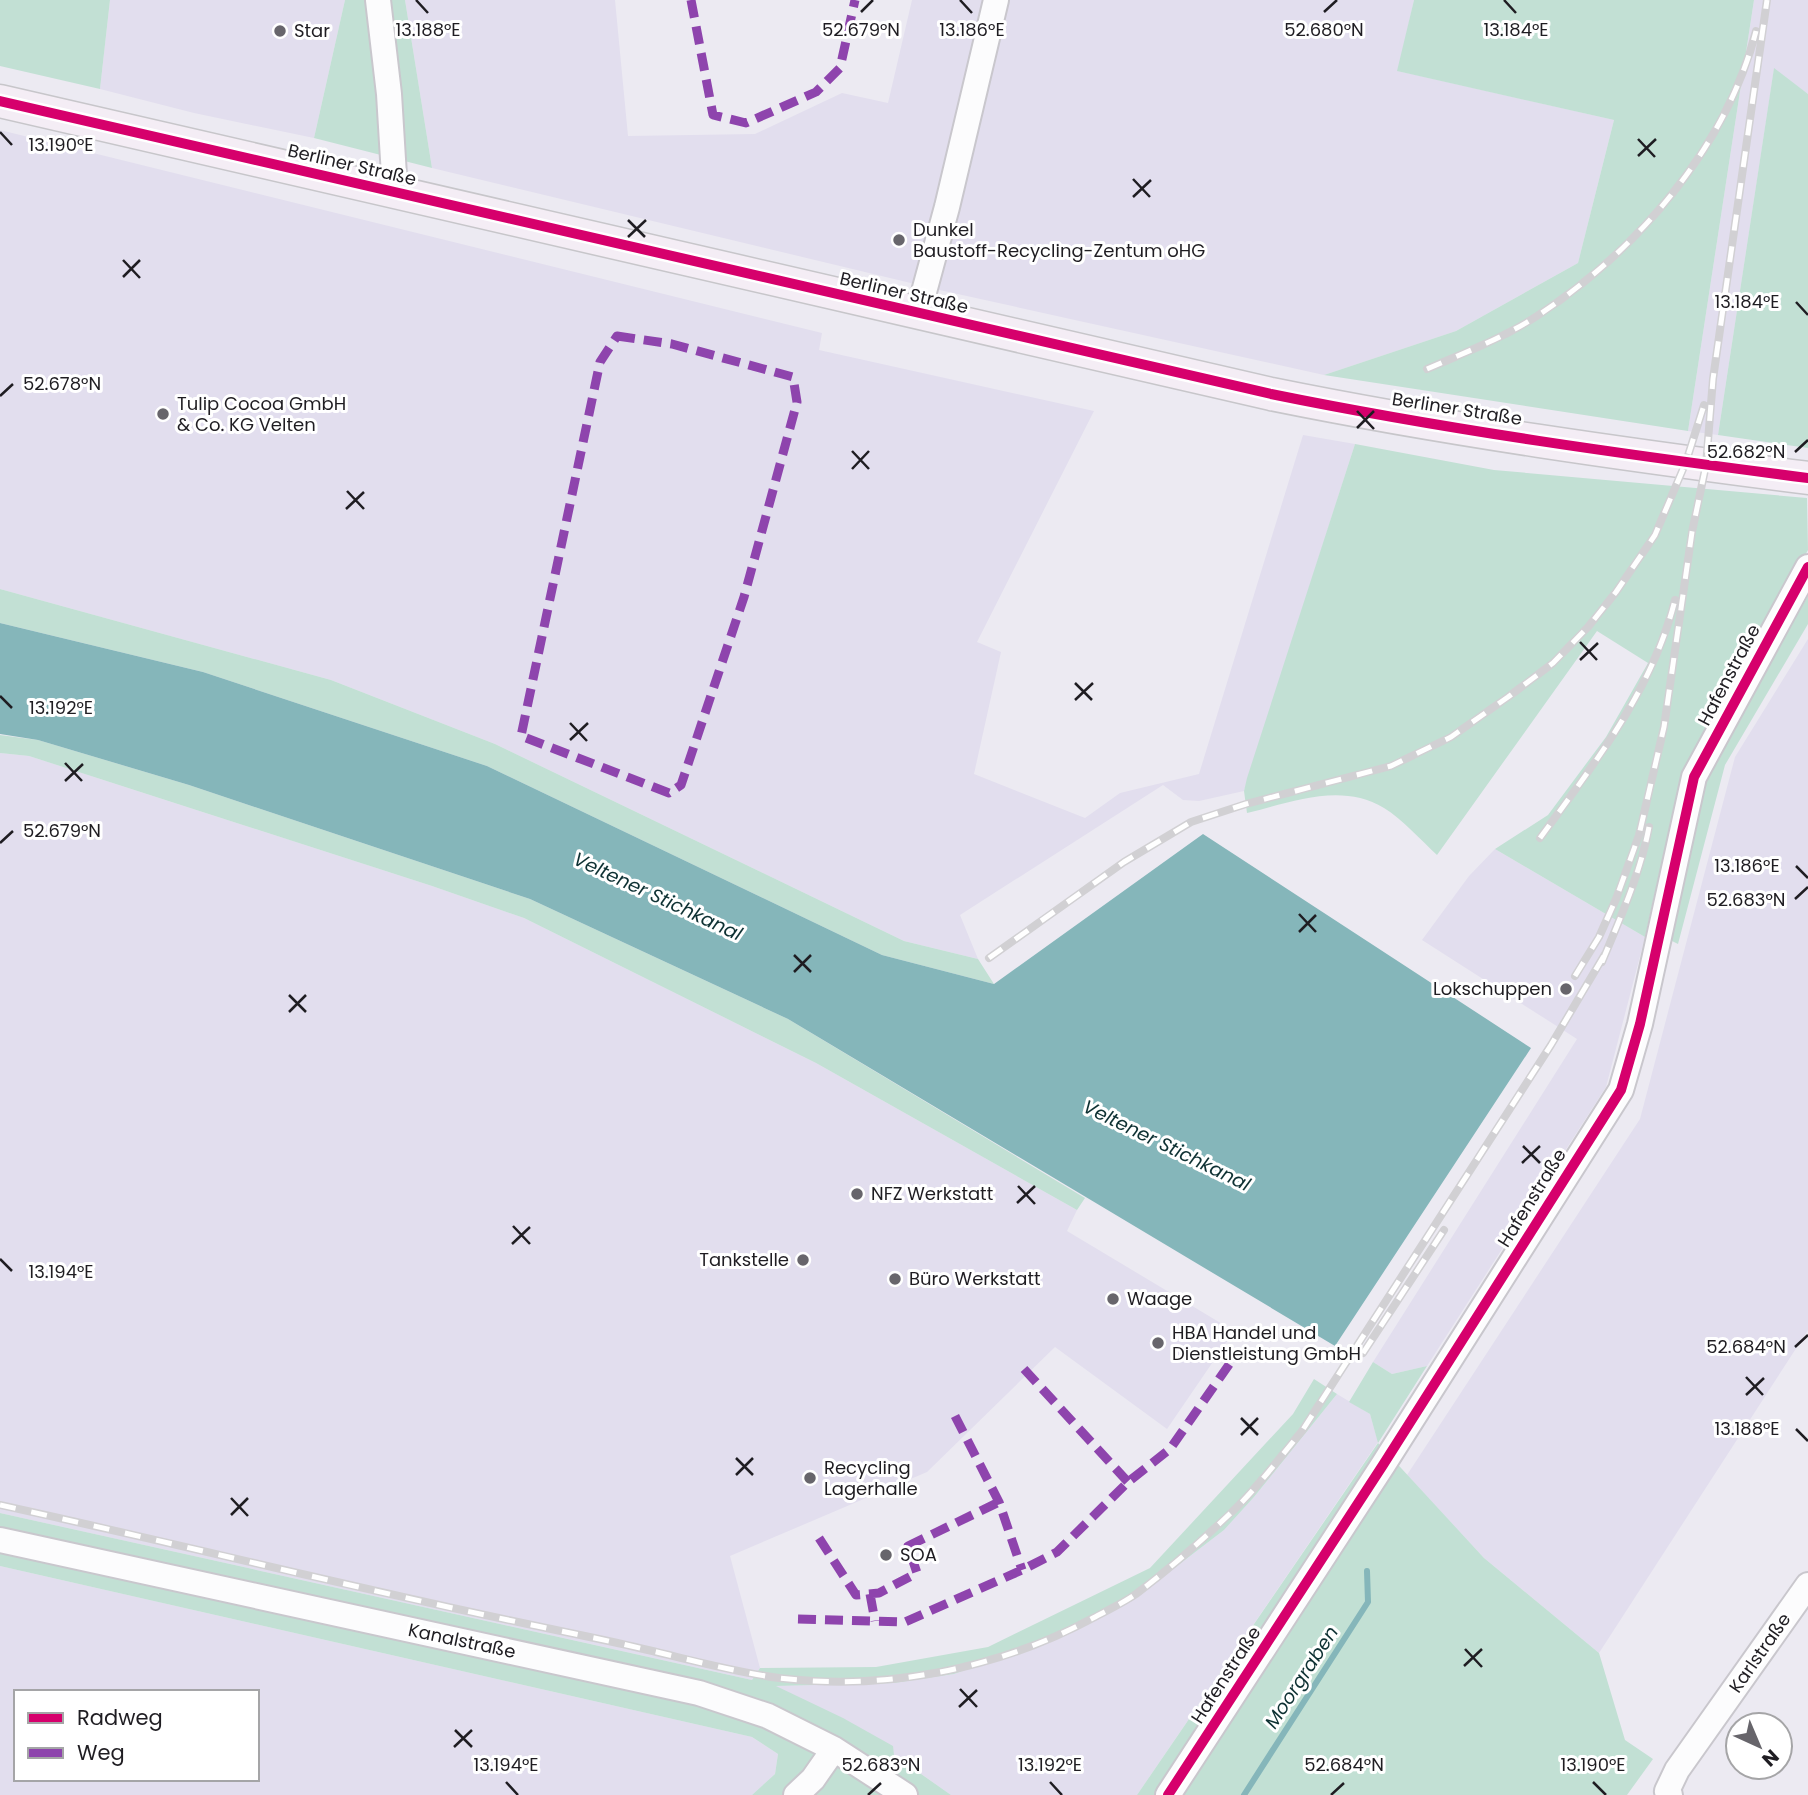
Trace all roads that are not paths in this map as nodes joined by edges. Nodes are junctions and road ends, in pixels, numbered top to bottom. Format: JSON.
{"nodes":[{"id":1,"x":378,"y":0,"type":"edge"},
{"id":2,"x":996,"y":0,"type":"edge"},
{"id":3,"x":0,"y":101,"type":"edge"},
{"id":4,"x":395,"y":192,"type":"junction"},
{"id":5,"x":918,"y":314,"type":"junction"},
{"id":6,"x":1808,"y":478,"type":"edge"},
{"id":7,"x":1808,"y":567,"type":"edge"},
{"id":8,"x":0,"y":1540,"type":"edge"},
{"id":9,"x":1808,"y":1585,"type":"edge"},
{"id":10,"x":834,"y":1749,"type":"junction"},
{"id":11,"x":1668,"y":1793,"type":"edge"},
{"id":12,"x":796,"y":1795,"type":"edge"},
{"id":13,"x":905,"y":1795,"type":"edge"},
{"id":14,"x":1168,"y":1795,"type":"edge"}],
"edges":[{"from":1,"to":4,"type":"street"},
{"from":2,"to":5,"type":"street"},
{"from":3,"to":4,"type":"main road","name":"Berliner Straße"},
{"from":4,"to":5,"type":"main road","name":"Berliner Straße"},
{"from":5,"to":6,"type":"main road","name":"Berliner Straße"},
{"from":7,"to":14,"type":"street","name":"Hafenstraße"},
{"from":8,"to":10,"type":"street","name":"Kanalstraße"},
{"from":9,"to":11,"type":"street","name":"Karlstraße"},
{"from":10,"to":12,"type":"street"},
{"from":10,"to":13,"type":"street","name":"Kanalstraße"}]}
